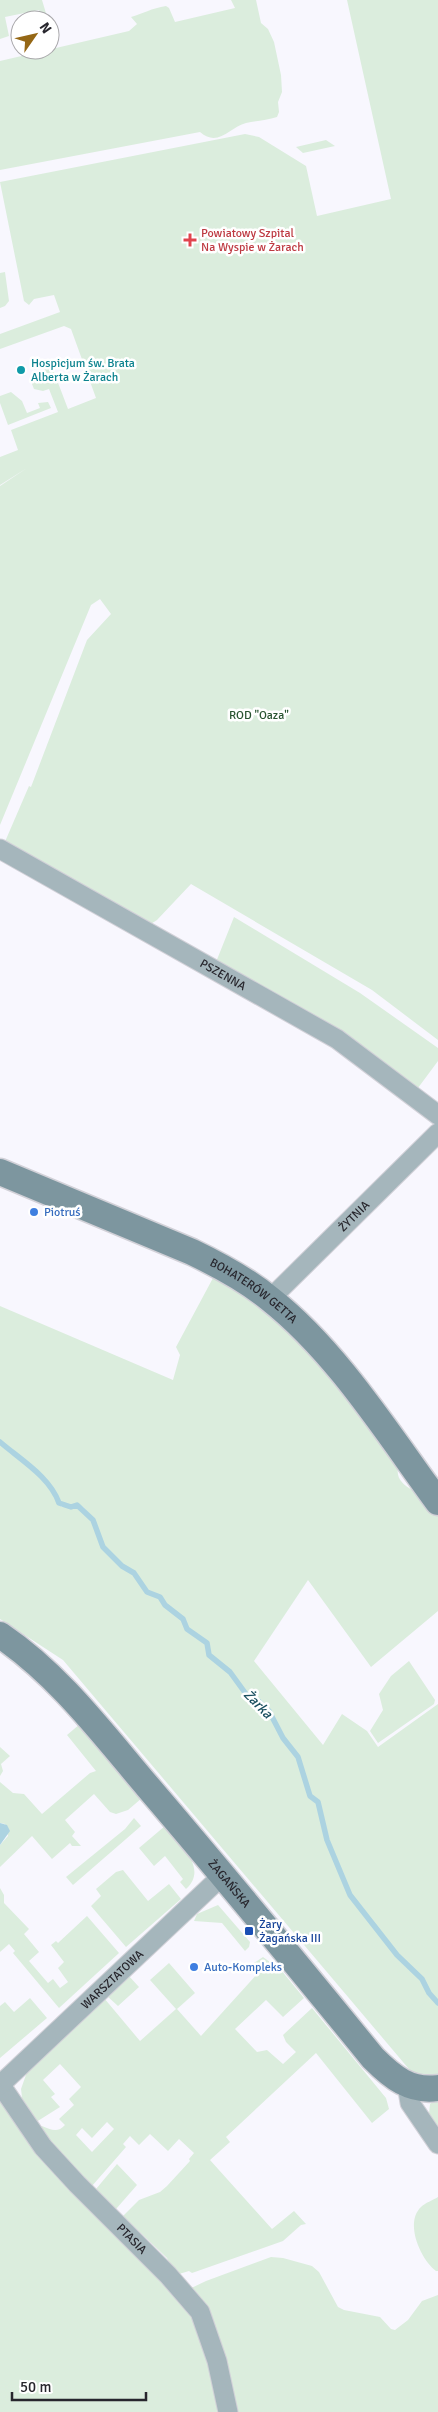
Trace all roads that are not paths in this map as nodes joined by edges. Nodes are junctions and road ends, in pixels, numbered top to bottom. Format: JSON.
{"nodes":[{"id":1,"x":0,"y":849,"type":"edge"},
{"id":2,"x":438,"y":1115,"type":"edge"},
{"id":3,"x":438,"y":1133,"type":"edge"},
{"id":4,"x":0,"y":1172,"type":"edge"},
{"id":5,"x":270,"y":1299,"type":"junction"},
{"id":6,"x":438,"y":1502,"type":"edge"},
{"id":7,"x":0,"y":1635,"type":"edge"},
{"id":8,"x":223,"y":1875,"type":"junction"},
{"id":9,"x":0,"y":2084,"type":"edge"},
{"id":10,"x":407,"y":2086,"type":"junction"},
{"id":11,"x":438,"y":2088,"type":"edge"},
{"id":12,"x":438,"y":2144,"type":"edge"},
{"id":13,"x":228,"y":2412,"type":"edge"}],
"edges":[{"from":1,"to":2,"type":"street","name":"PSZENNA"},
{"from":3,"to":5,"type":"street","name":"ŻYTNIA"},
{"from":4,"to":5,"type":"street","name":"BOHATERÓW GETTA"},
{"from":5,"to":6,"type":"street","name":"BOHATERÓW GETTA"},
{"from":7,"to":8,"type":"street","name":"ŻAGAŃSKA"},
{"from":8,"to":9,"type":"street","name":"WARSZTATOWA"},
{"from":8,"to":10,"type":"street","name":"ŻAGAŃSKA"},
{"from":9,"to":13,"type":"street","name":"PTASIA"},
{"from":10,"to":11,"type":"street"},
{"from":10,"to":12,"type":"street"}]}
